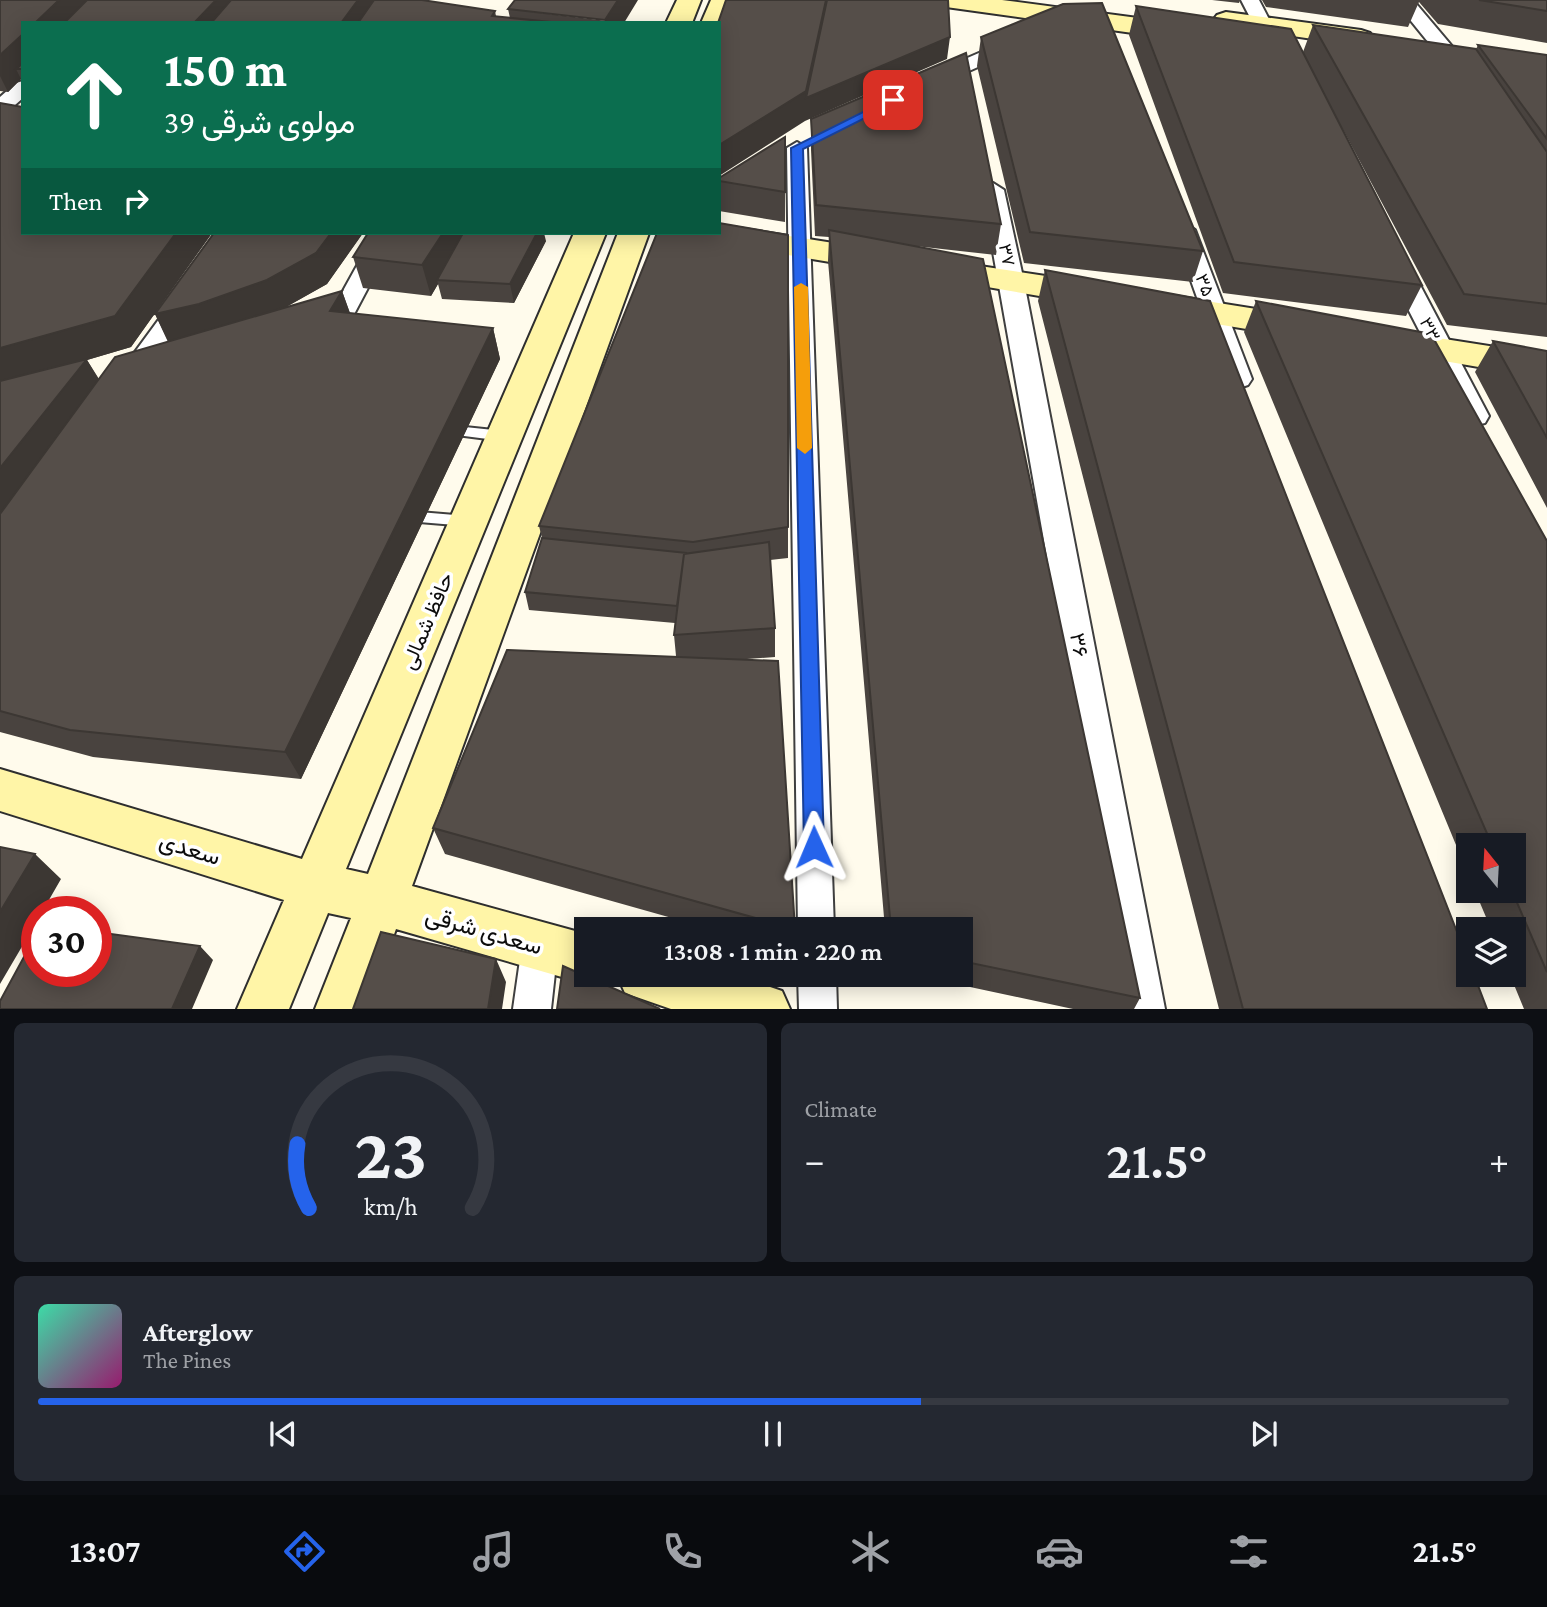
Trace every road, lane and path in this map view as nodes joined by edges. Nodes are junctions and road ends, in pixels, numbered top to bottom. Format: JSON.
{"nodes":[{"id":1,"x":723,"y":0,"type":"edge"},
{"id":2,"x":946,"y":0,"type":"edge"},
{"id":3,"x":1250,"y":0,"type":"edge"},
{"id":4,"x":1403,"y":0,"type":"edge"},
{"id":5,"x":1074,"y":9,"type":"edge"},
{"id":6,"x":715,"y":21,"type":"edge"},
{"id":7,"x":1105,"y":21,"type":"junction"},
{"id":8,"x":1263,"y":25,"type":"junction"},
{"id":9,"x":1405,"y":44,"type":"edge"},
{"id":10,"x":1115,"y":47,"type":"edge"},
{"id":11,"x":1448,"y":58,"type":"joint"},
{"id":12,"x":966,"y":64,"type":"junction"},
{"id":13,"x":918,"y":88,"type":"edge"},
{"id":14,"x":21,"y":89,"type":"edge"},
{"id":15,"x":971,"y":92,"type":"edge"},
{"id":16,"x":0,"y":108,"type":"edge"},
{"id":17,"x":0,"y":118,"type":"edge"},
{"id":18,"x":21,"y":122,"type":"edge"},
{"id":19,"x":775,"y":162,"type":"edge"},
{"id":20,"x":989,"y":173,"type":"edge"},
{"id":21,"x":1178,"y":212,"type":"edge"},
{"id":22,"x":385,"y":235,"type":"edge"},
{"id":23,"x":589,"y":235,"type":"edge"},
{"id":24,"x":613,"y":235,"type":"edge"},
{"id":25,"x":633,"y":235,"type":"edge"},
{"id":26,"x":721,"y":235,"type":"edge"},
{"id":27,"x":800,"y":247,"type":"junction"},
{"id":28,"x":1391,"y":253,"type":"edge"},
{"id":29,"x":617,"y":276,"type":"junction"},
{"id":30,"x":1013,"y":282,"type":"junction"},
{"id":31,"x":194,"y":287,"type":"edge"},
{"id":32,"x":1216,"y":314,"type":"junction"},
{"id":33,"x":291,"y":331,"type":"edge"},
{"id":34,"x":1441,"y":350,"type":"junction"},
{"id":35,"x":174,"y":365,"type":"edge"},
{"id":36,"x":1547,"y":367,"type":"edge"},
{"id":37,"x":133,"y":374,"type":"junction"},
{"id":38,"x":111,"y":388,"type":"edge"},
{"id":39,"x":1249,"y":406,"type":"edge"},
{"id":40,"x":426,"y":427,"type":"edge"},
{"id":41,"x":1485,"y":433,"type":"edge"},
{"id":42,"x":504,"y":436,"type":"junction"},
{"id":43,"x":388,"y":514,"type":"edge"},
{"id":44,"x":468,"y":521,"type":"junction"},
{"id":45,"x":0,"y":790,"type":"edge"},
{"id":46,"x":315,"y":886,"type":"junction"},
{"id":47,"x":382,"y":901,"type":"junction"},
{"id":48,"x":816,"y":917,"type":"edge"},
{"id":49,"x":563,"y":952,"type":"edge"},
{"id":50,"x":686,"y":987,"type":"edge"},
{"id":51,"x":817,"y":987,"type":"edge"},
{"id":52,"x":263,"y":1009,"type":"edge"},
{"id":53,"x":341,"y":1009,"type":"edge"},
{"id":54,"x":531,"y":1009,"type":"edge"},
{"id":55,"x":764,"y":1009,"type":"edge"},
{"id":56,"x":818,"y":1009,"type":"edge"},
{"id":57,"x":1146,"y":1009,"type":"edge"}],
"edges":[{"from":1,"to":6,"type":"main road"},
{"from":2,"to":5,"type":"main road"},
{"from":3,"to":8,"type":"street"},
{"from":4,"to":11,"type":"street"},
{"from":5,"to":7,"type":"main road"},
{"from":5,"to":8,"type":"main road"},
{"from":5,"to":12,"type":"street"},
{"from":7,"to":8,"type":"main road"},
{"from":7,"to":10,"type":"street"},
{"from":9,"to":11,"type":"main road"},
{"from":12,"to":13,"type":"street"},
{"from":12,"to":15,"type":"street"},
{"from":14,"to":16,"type":"street"},
{"from":17,"to":18,"type":"main road"},
{"from":19,"to":27,"type":"street"},
{"from":20,"to":30,"type":"street","name":"۳۷"},
{"from":21,"to":32,"type":"street","name":"۳۵"},
{"from":22,"to":33,"type":"street"},
{"from":23,"to":42,"type":"main road","name":"حافظ شمالی"},
{"from":24,"to":29,"type":"main road"},
{"from":25,"to":29,"type":"main road"},
{"from":26,"to":27,"type":"main road"},
{"from":27,"to":30,"type":"main road"},
{"from":27,"to":48,"type":"street"},
{"from":28,"to":34,"type":"street","name":"۳۳"},
{"from":29,"to":47,"type":"main road"},
{"from":30,"to":32,"type":"main road"},
{"from":30,"to":57,"type":"street","name":"۳۶"},
{"from":31,"to":37,"type":"street"},
{"from":32,"to":34,"type":"main road"},
{"from":32,"to":39,"type":"street","name":"۳۵"},
{"from":34,"to":36,"type":"main road"},
{"from":34,"to":41,"type":"street","name":"۳۳"},
{"from":35,"to":37,"type":"street"},
{"from":37,"to":38,"type":"street"},
{"from":40,"to":42,"type":"lane"},
{"from":42,"to":44,"type":"main road","name":"حافظ شمالی"},
{"from":43,"to":44,"type":"lane"},
{"from":44,"to":46,"type":"main road","name":"حافظ شمالی"},
{"from":45,"to":46,"type":"main road","name":"سعدی"},
{"from":46,"to":47,"type":"main road","name":"سعدی"},
{"from":46,"to":52,"type":"main road","name":"حافظ شمالی"},
{"from":47,"to":49,"type":"main road","name":"سعدی شرقی"},
{"from":47,"to":53,"type":"main road"},
{"from":49,"to":54,"type":"street"},
{"from":50,"to":55,"type":"main road"},
{"from":51,"to":56,"type":"street"}]}
